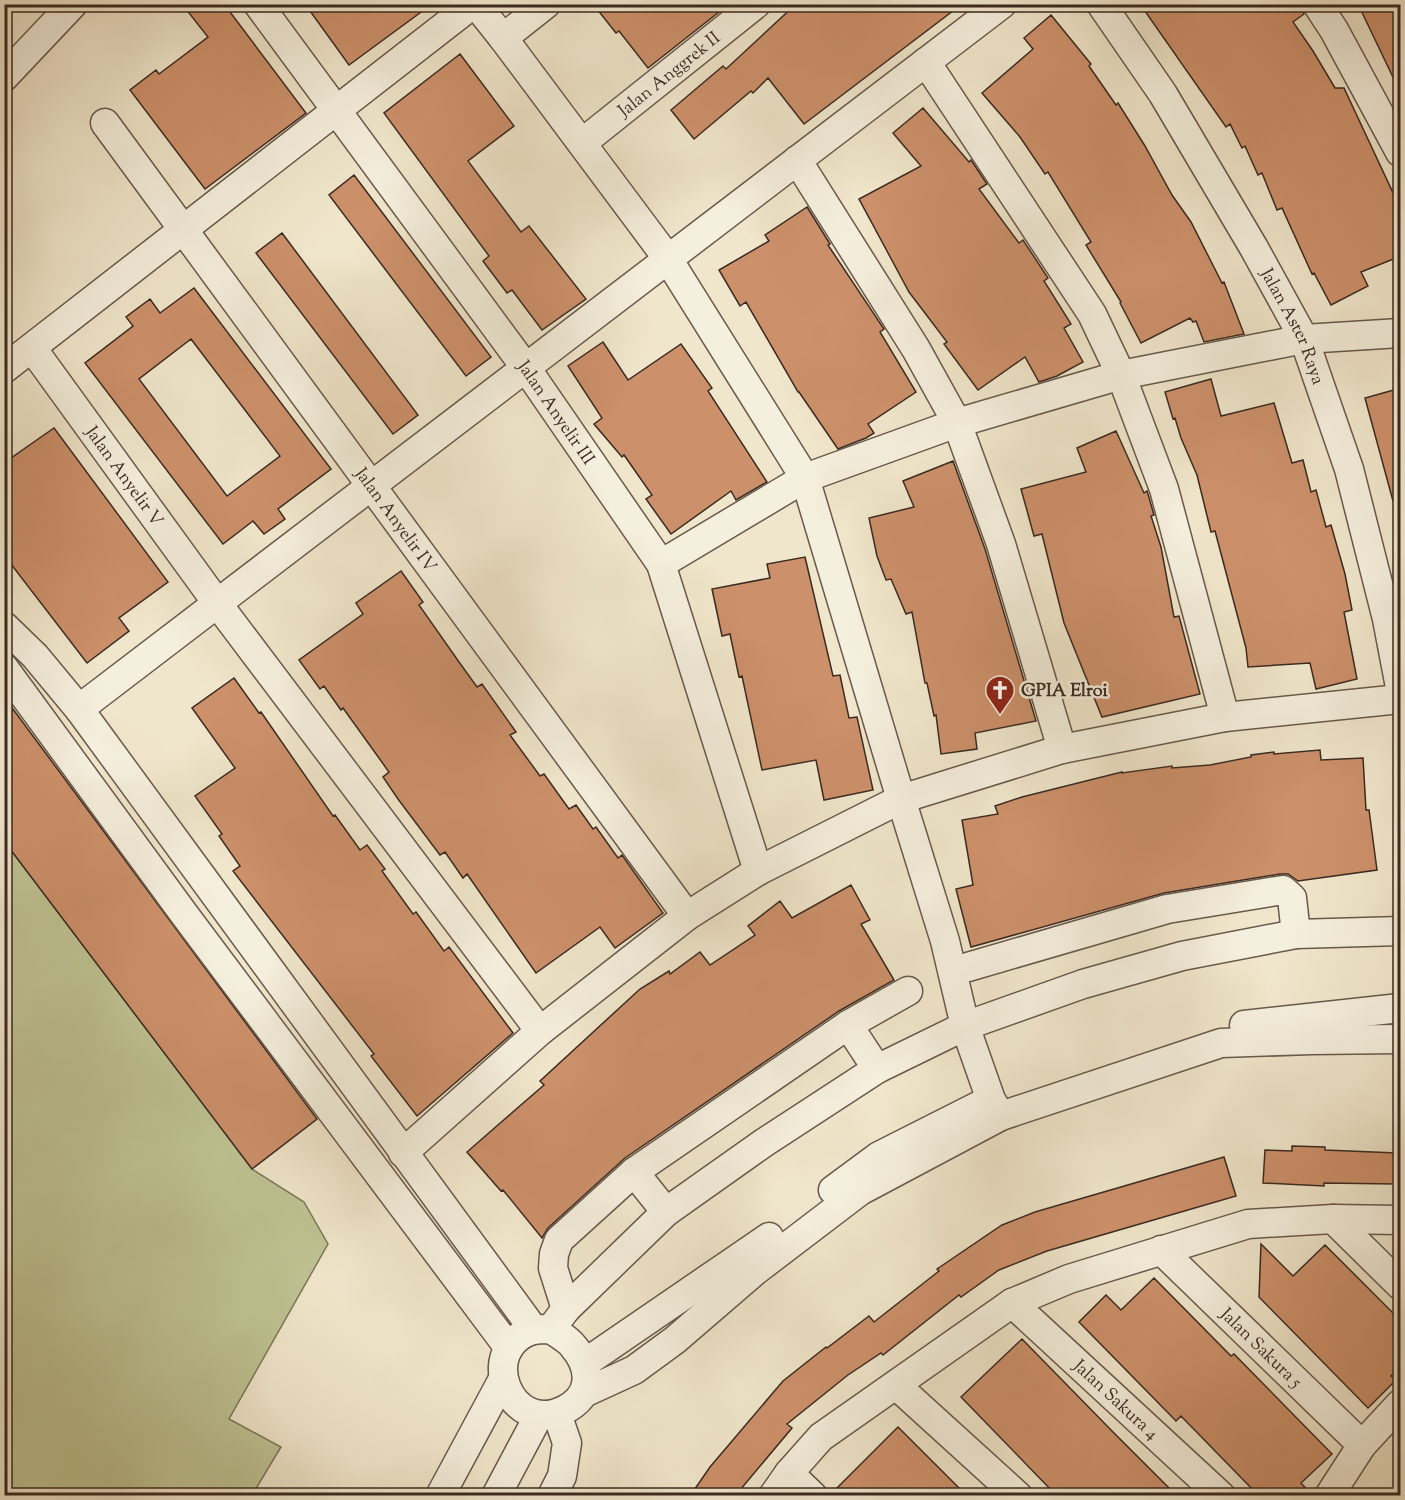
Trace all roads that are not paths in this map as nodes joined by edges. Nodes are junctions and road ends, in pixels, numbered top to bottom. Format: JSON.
{"nodes":[{"id":1,"x":73,"y":4,"type":"edge"},
{"id":2,"x":258,"y":4,"type":"edge"},
{"id":3,"x":474,"y":4,"type":"edge"},
{"id":4,"x":546,"y":4,"type":"edge"},
{"id":5,"x":756,"y":4,"type":"edge"},
{"id":6,"x":1002,"y":4,"type":"edge"},
{"id":7,"x":1101,"y":4,"type":"edge"},
{"id":8,"x":1317,"y":4,"type":"edge"},
{"id":9,"x":503,"y":38,"type":"junction"},
{"id":10,"x":926,"y":62,"type":"junction"},
{"id":11,"x":4,"y":77,"type":"edge"},
{"id":12,"x":336,"y":112,"type":"junction"},
{"id":13,"x":105,"y":123,"type":"dead end"},
{"id":14,"x":582,"y":142,"type":"junction"},
{"id":15,"x":1401,"y":152,"type":"edge"},
{"id":16,"x":797,"y":160,"type":"junction"},
{"id":17,"x":183,"y":231,"type":"junction"},
{"id":18,"x":668,"y":259,"type":"junction"},
{"id":19,"x":1401,"y":333,"type":"edge"},
{"id":20,"x":1304,"y":339,"type":"junction"},
{"id":21,"x":32,"y":348,"type":"junction"},
{"id":22,"x":526,"y":368,"type":"junction"},
{"id":23,"x":4,"y":369,"type":"edge"},
{"id":24,"x":1121,"y":375,"type":"junction"},
{"id":25,"x":957,"y":423,"type":"junction"},
{"id":26,"x":805,"y":478,"type":"junction"},
{"id":27,"x":372,"y":485,"type":"junction"},
{"id":28,"x":661,"y":564,"type":"junction"},
{"id":29,"x":217,"y":603,"type":"junction"},
{"id":30,"x":4,"y":626,"type":"edge"},
{"id":31,"x":35,"y":656,"type":"junction"},
{"id":32,"x":7,"y":671,"type":"edge"},
{"id":33,"x":1401,"y":687,"type":"edge"},
{"id":34,"x":1401,"y":699,"type":"edge"},
{"id":35,"x":79,"y":709,"type":"junction"},
{"id":36,"x":1225,"y":717,"type":"junction"},
{"id":37,"x":1062,"y":749,"type":"junction"},
{"id":38,"x":901,"y":800,"type":"junction"},
{"id":39,"x":758,"y":871,"type":"junction"},
{"id":40,"x":212,"y":891,"type":"junction"},
{"id":41,"x":184,"y":914,"type":"junction"},
{"id":42,"x":687,"y":916,"type":"junction"},
{"id":43,"x":1401,"y":931,"type":"edge"},
{"id":44,"x":1296,"y":934,"type":"junction"},
{"id":45,"x":1068,"y":940,"type":"junction"},
{"id":46,"x":968,"y":967,"type":"dead end"},
{"id":47,"x":1083,"y":984,"type":"junction"},
{"id":48,"x":908,"y":991,"type":"dead end"},
{"id":49,"x":1401,"y":1008,"type":"edge"},
{"id":50,"x":849,"y":1025,"type":"junction"},
{"id":51,"x":965,"y":1026,"type":"junction"},
{"id":52,"x":540,"y":1031,"type":"junction"},
{"id":53,"x":1219,"y":1036,"type":"junction"},
{"id":54,"x":1401,"y":1039,"type":"edge"},
{"id":55,"x":877,"y":1069,"type":"junction"},
{"id":56,"x":996,"y":1108,"type":"junction"},
{"id":57,"x":403,"y":1153,"type":"junction"},
{"id":58,"x":634,"y":1172,"type":"junction"},
{"id":59,"x":666,"y":1212,"type":"junction"},
{"id":60,"x":1333,"y":1219,"type":"junction"},
{"id":61,"x":1401,"y":1220,"type":"edge"},
{"id":62,"x":776,"y":1243,"type":"junction"},
{"id":63,"x":1161,"y":1250,"type":"junction"},
{"id":64,"x":1401,"y":1285,"type":"edge"},
{"id":65,"x":1012,"y":1303,"type":"junction"},
{"id":66,"x":551,"y":1323,"type":"junction"},
{"id":67,"x":509,"y":1348,"type":"junction"},
{"id":68,"x":585,"y":1363,"type":"junction"},
{"id":69,"x":503,"y":1379,"type":"junction"},
{"id":70,"x":897,"y":1386,"type":"junction"},
{"id":71,"x":584,"y":1393,"type":"junction"},
{"id":72,"x":1401,"y":1404,"type":"edge"},
{"id":73,"x":548,"y":1415,"type":"junction"},
{"id":74,"x":1362,"y":1445,"type":"junction"},
{"id":75,"x":781,"y":1484,"type":"edge"},
{"id":76,"x":440,"y":1496,"type":"edge"},
{"id":77,"x":496,"y":1496,"type":"edge"},
{"id":78,"x":552,"y":1496,"type":"edge"},
{"id":79,"x":813,"y":1496,"type":"edge"},
{"id":80,"x":1018,"y":1496,"type":"edge"},
{"id":81,"x":1221,"y":1496,"type":"edge"},
{"id":82,"x":1329,"y":1496,"type":"edge"}],
"edges":[{"from":1,"to":11,"type":"street"},
{"from":2,"to":12,"type":"street","name":"Jalan Anyelir III"},
{"from":3,"to":9,"type":"street"},
{"from":3,"to":12,"type":"street"},
{"from":4,"to":9,"type":"street"},
{"from":5,"to":14,"type":"street","name":"Jalan Anggrek II"},
{"from":6,"to":10,"type":"street"},
{"from":7,"to":20,"type":"street","name":"Jalan Aster Raya"},
{"from":8,"to":15,"type":"street"},
{"from":9,"to":14,"type":"street"},
{"from":10,"to":16,"type":"street"},
{"from":10,"to":24,"type":"street"},
{"from":12,"to":17,"type":"street"},
{"from":12,"to":22,"type":"street","name":"Jalan Anyelir III"},
{"from":13,"to":17,"type":"street","name":"Jalan Anyelir IV"},
{"from":14,"to":18,"type":"street"},
{"from":16,"to":18,"type":"street"},
{"from":16,"to":25,"type":"street"},
{"from":17,"to":21,"type":"street"},
{"from":17,"to":27,"type":"street","name":"Jalan Anyelir IV"},
{"from":18,"to":22,"type":"street"},
{"from":18,"to":26,"type":"street"},
{"from":19,"to":20,"type":"street"},
{"from":20,"to":24,"type":"street"},
{"from":20,"to":33,"type":"street","name":"Jalan Aster Raya"},
{"from":21,"to":23,"type":"street"},
{"from":21,"to":29,"type":"street","name":"Jalan Anyelir V"},
{"from":22,"to":27,"type":"street"},
{"from":22,"to":28,"type":"street","name":"Jalan Anyelir III"},
{"from":24,"to":25,"type":"street"},
{"from":24,"to":36,"type":"street"},
{"from":25,"to":26,"type":"street"},
{"from":25,"to":37,"type":"street"},
{"from":26,"to":28,"type":"street"},
{"from":26,"to":38,"type":"street"},
{"from":27,"to":29,"type":"street"},
{"from":27,"to":42,"type":"street","name":"Jalan Anyelir IV"},
{"from":28,"to":39,"type":"street","name":"Jalan Anyelir III"},
{"from":29,"to":35,"type":"street"},
{"from":29,"to":52,"type":"street","name":"Jalan Anyelir V"},
{"from":30,"to":31,"type":"street"},
{"from":31,"to":32,"type":"street"},
{"from":31,"to":35,"type":"street"},
{"from":32,"to":41,"type":"street"},
{"from":34,"to":36,"type":"street"},
{"from":35,"to":40,"type":"street"},
{"from":36,"to":37,"type":"street"},
{"from":37,"to":38,"type":"street"},
{"from":38,"to":39,"type":"street"},
{"from":38,"to":51,"type":"street"},
{"from":39,"to":42,"type":"street"},
{"from":40,"to":41,"type":"street"},
{"from":40,"to":57,"type":"street"},
{"from":41,"to":67,"type":"street"},
{"from":42,"to":52,"type":"street"},
{"from":43,"to":44,"type":"street"},
{"from":44,"to":45,"type":"street"},
{"from":44,"to":47,"type":"street"},
{"from":45,"to":46,"type":"street"},
{"from":45,"to":47,"type":"street"},
{"from":47,"to":51,"type":"street"},
{"from":48,"to":50,"type":"street"},
{"from":49,"to":53,"type":"street"},
{"from":50,"to":55,"type":"street"},
{"from":50,"to":58,"type":"street"},
{"from":51,"to":55,"type":"street"},
{"from":51,"to":56,"type":"street"},
{"from":52,"to":57,"type":"street"},
{"from":53,"to":54,"type":"street"},
{"from":53,"to":56,"type":"street"},
{"from":55,"to":59,"type":"street"},
{"from":56,"to":62,"type":"street"},
{"from":57,"to":66,"type":"street"},
{"from":58,"to":59,"type":"street"},
{"from":58,"to":66,"type":"street"},
{"from":59,"to":66,"type":"street"},
{"from":60,"to":61,"type":"street"},
{"from":60,"to":63,"type":"street"},
{"from":60,"to":64,"type":"street"},
{"from":62,"to":68,"type":"street"},
{"from":62,"to":71,"type":"street"},
{"from":63,"to":65,"type":"street"},
{"from":63,"to":74,"type":"street","name":"Jalan Sakura 5"},
{"from":65,"to":70,"type":"street"},
{"from":65,"to":81,"type":"street","name":"Jalan Sakura 4"},
{"from":66,"to":67,"type":"street"},
{"from":66,"to":68,"type":"street"},
{"from":67,"to":69,"type":"street"},
{"from":68,"to":71,"type":"street"},
{"from":69,"to":73,"type":"street"},
{"from":69,"to":76,"type":"street"},
{"from":70,"to":75,"type":"street"},
{"from":70,"to":80,"type":"street"},
{"from":71,"to":73,"type":"street"},
{"from":72,"to":74,"type":"street"},
{"from":73,"to":77,"type":"street"},
{"from":73,"to":78,"type":"street"},
{"from":74,"to":82,"type":"street"},
{"from":75,"to":79,"type":"street"}]}
